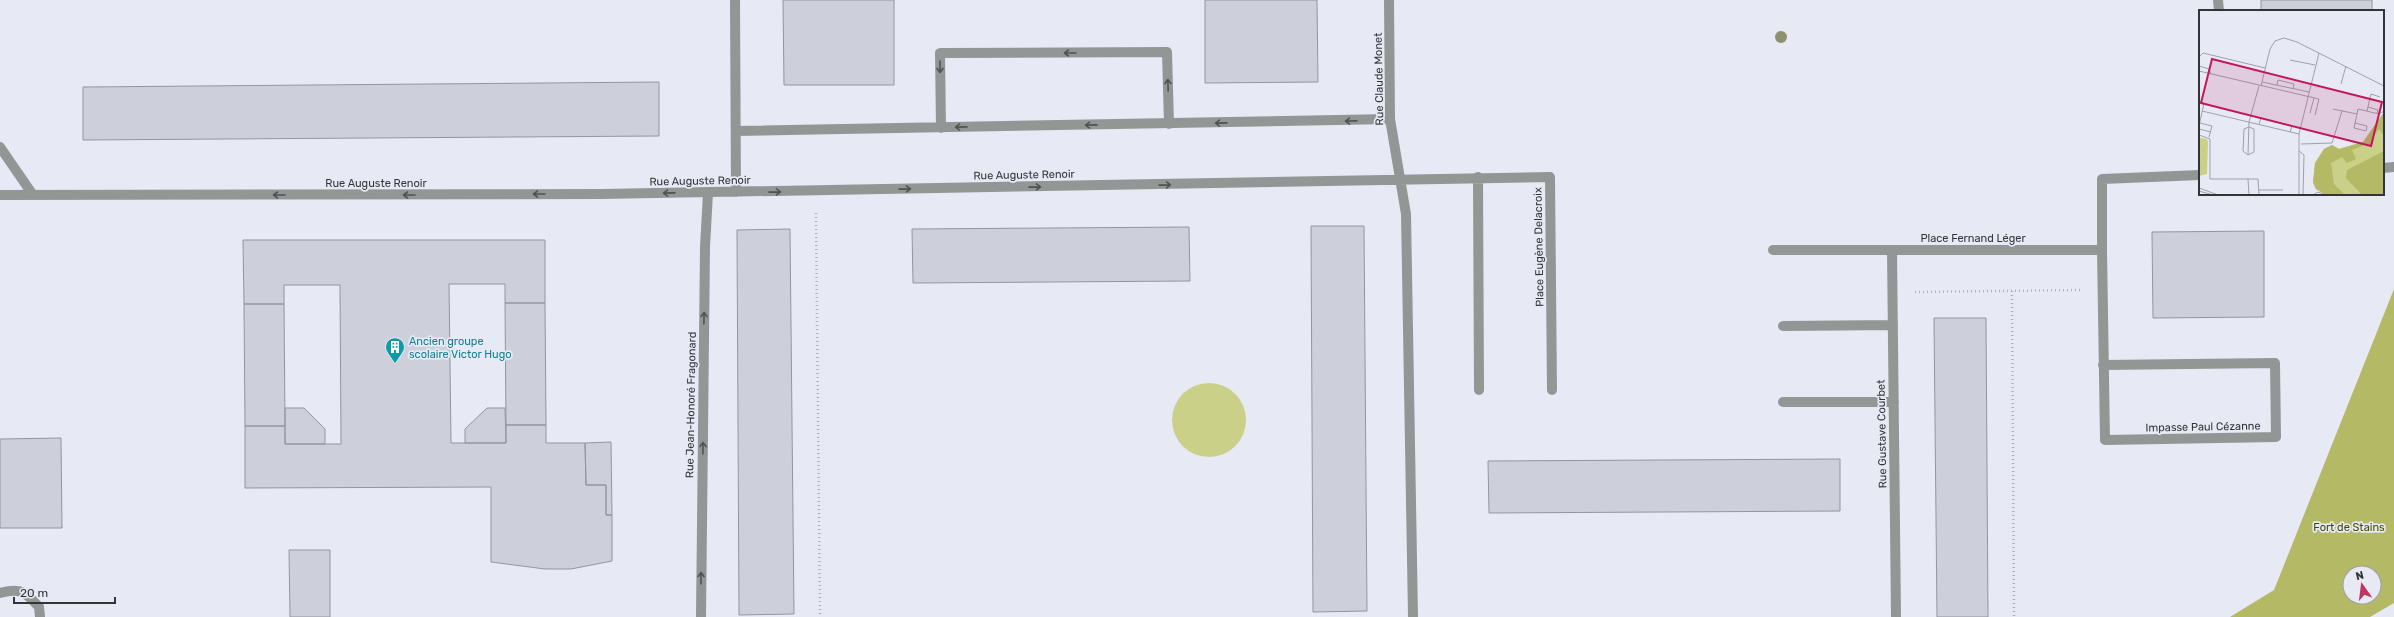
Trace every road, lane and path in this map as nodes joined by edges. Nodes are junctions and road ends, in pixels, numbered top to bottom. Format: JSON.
{"nodes":[{"id":1,"x":735,"y":0,"type":"edge"},
{"id":2,"x":1389,"y":0,"type":"edge"},
{"id":3,"x":1390,"y":119,"type":"junction"},
{"id":4,"x":1169,"y":124,"type":"junction"},
{"id":5,"x":941,"y":128,"type":"junction"},
{"id":6,"x":736,"y":131,"type":"junction"},
{"id":7,"x":0,"y":147,"type":"edge"},
{"id":8,"x":2199,"y":175,"type":"edge"},
{"id":9,"x":1478,"y":177,"type":"junction"},
{"id":10,"x":1400,"y":181,"type":"junction"},
{"id":11,"x":816,"y":191,"type":"junction"},
{"id":12,"x":736,"y":192,"type":"junction"},
{"id":13,"x":708,"y":193,"type":"junction"},
{"id":14,"x":0,"y":195,"type":"edge"},
{"id":15,"x":33,"y":195,"type":"junction"},
{"id":16,"x":1772,"y":250,"type":"dead end"},
{"id":17,"x":1892,"y":250,"type":"junction"},
{"id":18,"x":2102,"y":250,"type":"junction"},
{"id":19,"x":2103,"y":290,"type":"junction"},
{"id":20,"x":2012,"y":291,"type":"junction"},
{"id":21,"x":1893,"y":292,"type":"junction"},
{"id":22,"x":1893,"y":325,"type":"junction"},
{"id":23,"x":1783,"y":326,"type":"dead end"},
{"id":24,"x":2104,"y":365,"type":"junction"},
{"id":25,"x":1479,"y":390,"type":"dead end"},
{"id":26,"x":1552,"y":390,"type":"dead end"},
{"id":27,"x":1783,"y":402,"type":"dead end"},
{"id":28,"x":1894,"y":402,"type":"junction"},
{"id":29,"x":0,"y":593,"type":"edge"},
{"id":30,"x":40,"y":617,"type":"edge"},
{"id":31,"x":701,"y":617,"type":"edge"},
{"id":32,"x":820,"y":617,"type":"edge"},
{"id":33,"x":1413,"y":617,"type":"edge"},
{"id":34,"x":1896,"y":617,"type":"edge"},
{"id":35,"x":2014,"y":617,"type":"edge"}],
"edges":[{"from":1,"to":6,"type":"street"},
{"from":2,"to":3,"type":"street","name":"Rue Claude Monet"},
{"from":3,"to":4,"type":"street","one_way":true},
{"from":3,"to":10,"type":"street","name":"Rue Claude Monet"},
{"from":4,"to":5,"type":"street","one_way":true},
{"from":4,"to":5,"type":"street","one_way":true},
{"from":5,"to":6,"type":"street"},
{"from":6,"to":12,"type":"street"},
{"from":7,"to":15,"type":"street"},
{"from":8,"to":18,"type":"street"},
{"from":9,"to":10,"type":"street","name":"Place Eugène Delacroix"},
{"from":9,"to":25,"type":"street"},
{"from":9,"to":26,"type":"street","name":"Place Eugène Delacroix"},
{"from":11,"to":10,"type":"street","name":"Rue Auguste Renoir","one_way":true},
{"from":10,"to":33,"type":"street","name":"Rue Claude Monet"},
{"from":12,"to":11,"type":"street","name":"Rue Auguste Renoir","one_way":true},
{"from":11,"to":32,"type":"path"},
{"from":12,"to":13,"type":"street","name":"Rue Auguste Renoir"},
{"from":13,"to":15,"type":"street","name":"Rue Auguste Renoir","one_way":true},
{"from":31,"to":13,"type":"street","name":"Rue Jean-Honoré Fragonard","one_way":true},
{"from":14,"to":15,"type":"street","name":"Rue Auguste Renoir"},
{"from":16,"to":17,"type":"street","name":"Place Fernand Léger"},
{"from":17,"to":18,"type":"street","name":"Place Fernand Léger"},
{"from":17,"to":21,"type":"street","name":"Rue Gustave Courbet"},
{"from":18,"to":19,"type":"street","name":"Impasse Paul Cézanne"},
{"from":19,"to":20,"type":"path"},
{"from":19,"to":24,"type":"street","name":"Impasse Paul Cézanne"},
{"from":20,"to":21,"type":"path"},
{"from":20,"to":35,"type":"path"},
{"from":21,"to":22,"type":"street","name":"Rue Gustave Courbet"},
{"from":22,"to":23,"type":"street"},
{"from":22,"to":28,"type":"street","name":"Rue Gustave Courbet"},
{"from":24,"to":24,"type":"street","name":"Impasse Paul Cézanne"},
{"from":27,"to":28,"type":"street"},
{"from":28,"to":34,"type":"street","name":"Rue Gustave Courbet"},
{"from":29,"to":30,"type":"street"}]}
